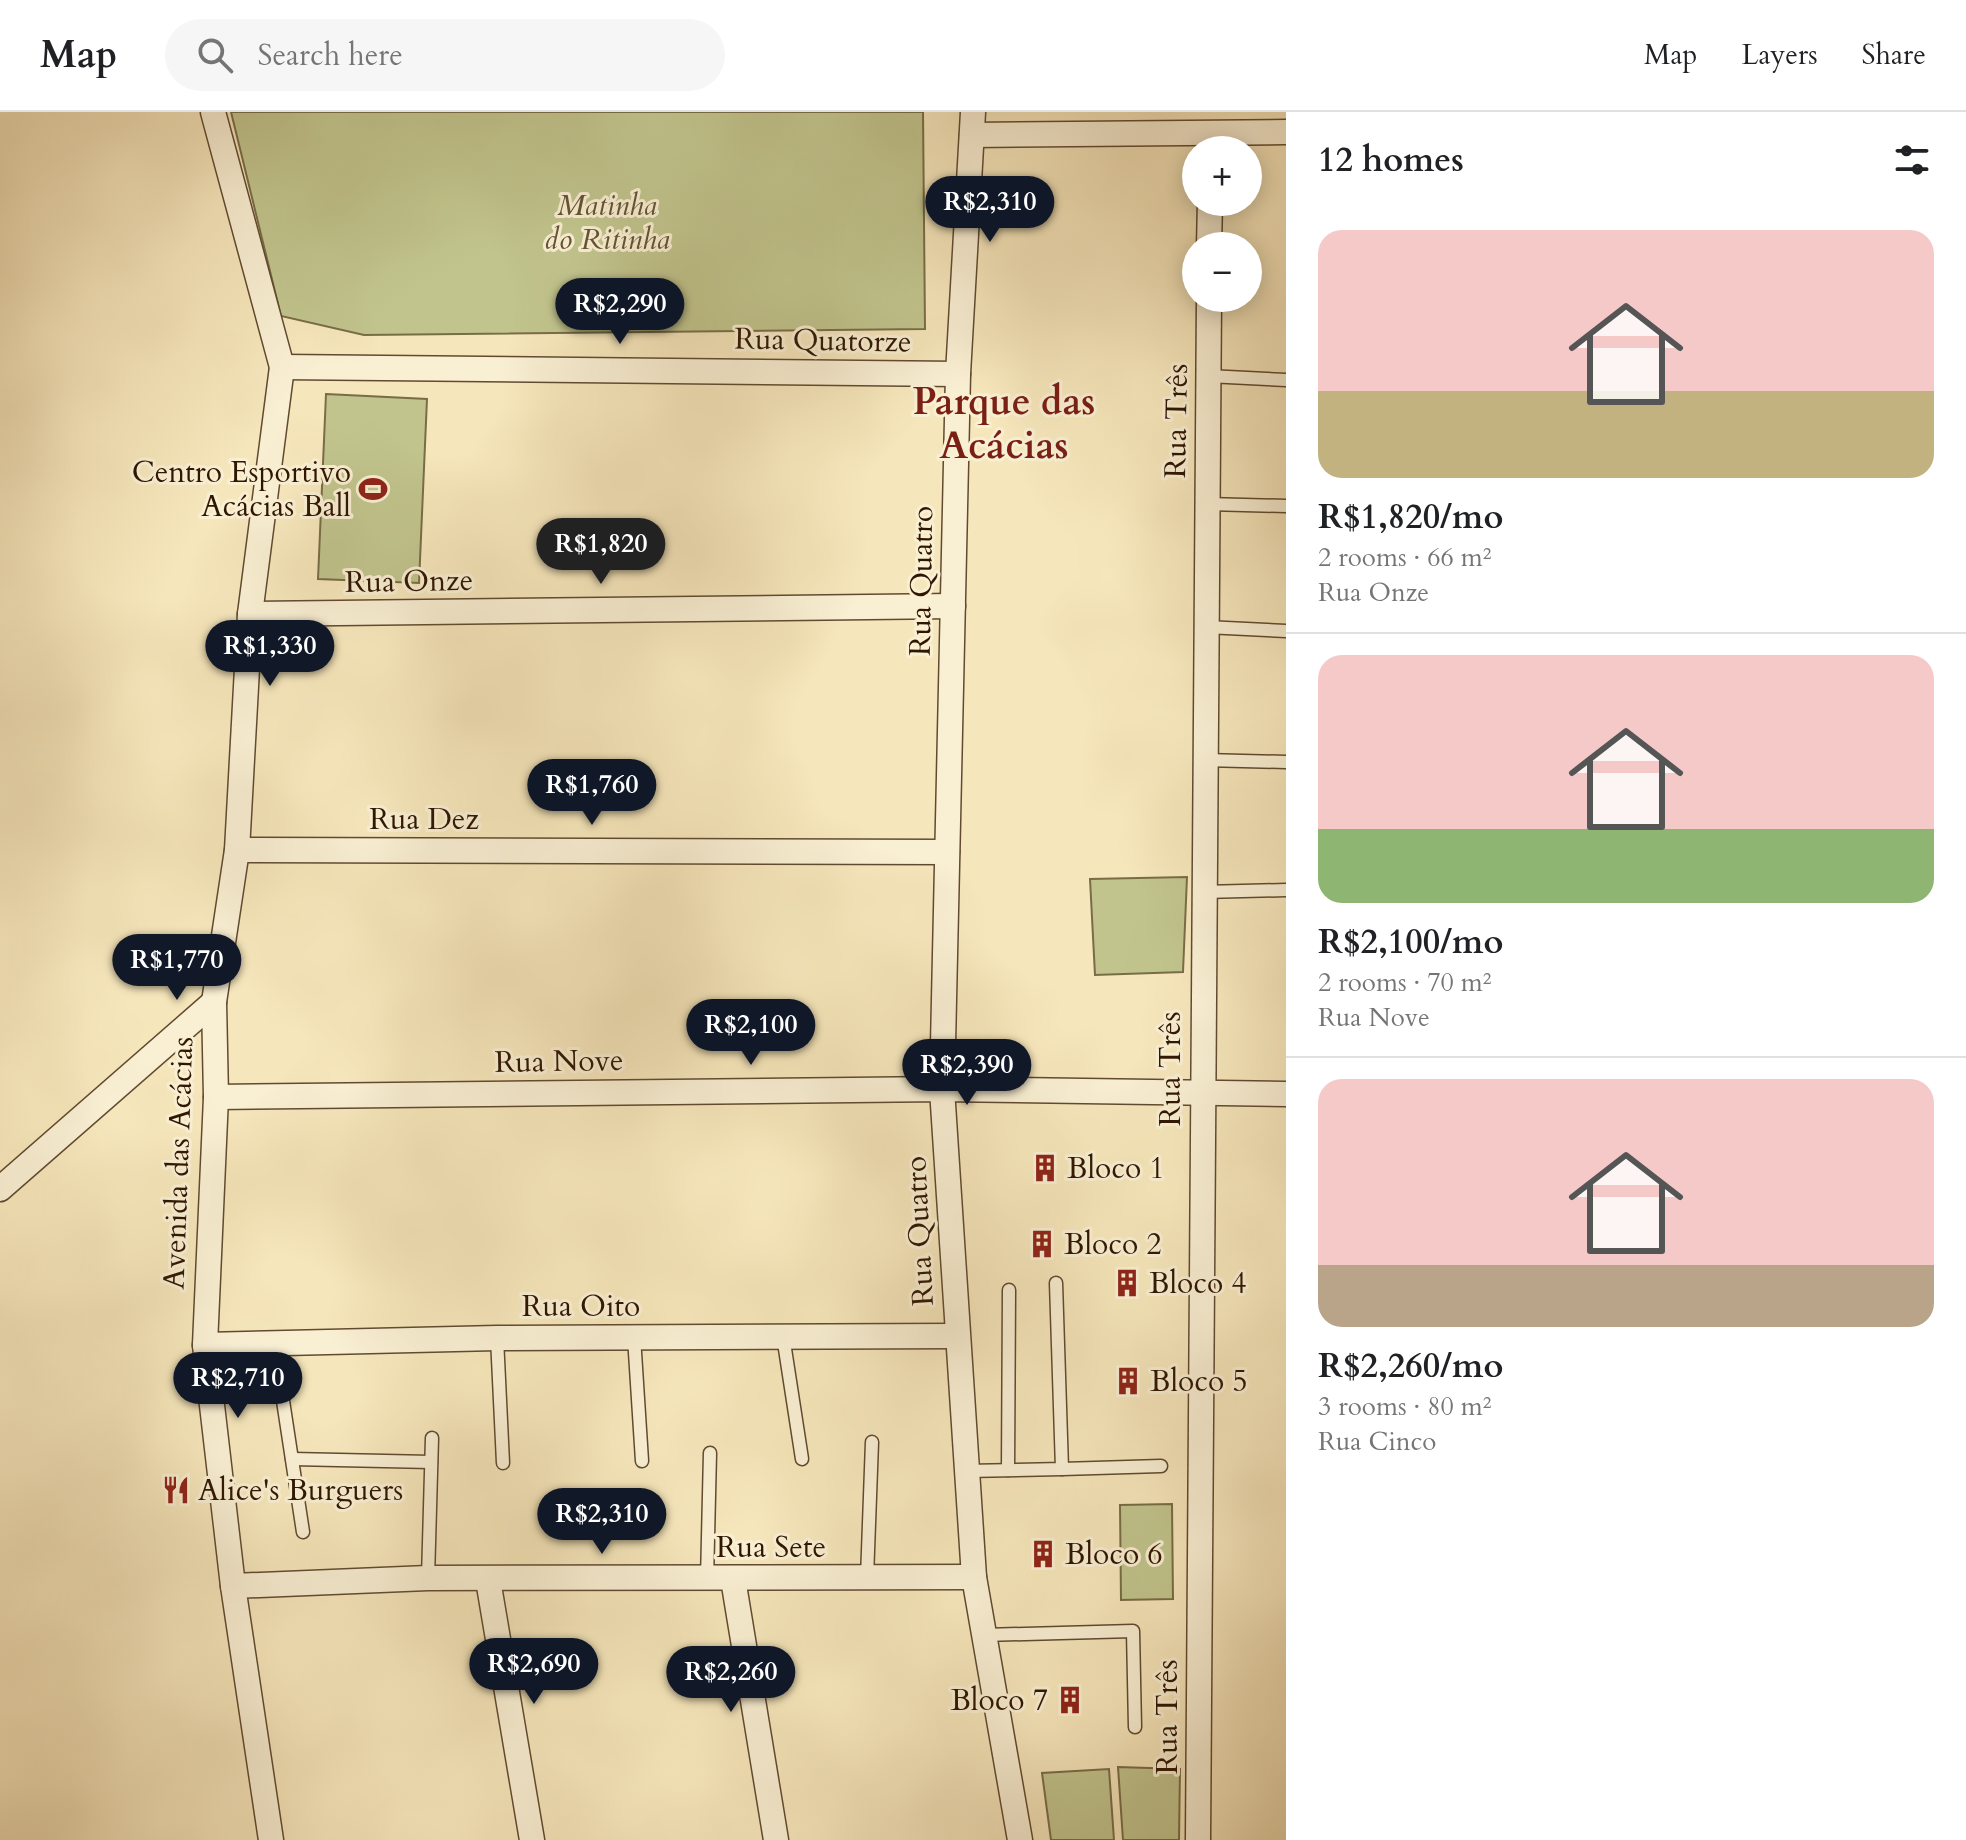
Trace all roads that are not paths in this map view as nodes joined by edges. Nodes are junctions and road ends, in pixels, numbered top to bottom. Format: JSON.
{"nodes":[{"id":1,"x":213,"y":112,"type":"edge"},
{"id":2,"x":973,"y":124,"type":"edge"},
{"id":3,"x":1286,"y":132,"type":"edge"},
{"id":4,"x":1256,"y":136,"type":"edge"},
{"id":5,"x":1182,"y":140,"type":"edge"},
{"id":6,"x":1209,"y":312,"type":"edge"},
{"id":7,"x":282,"y":367,"type":"junction"},
{"id":8,"x":958,"y":374,"type":"junction"},
{"id":9,"x":1208,"y":376,"type":"junction"},
{"id":10,"x":1286,"y":380,"type":"edge"},
{"id":11,"x":1207,"y":504,"type":"junction"},
{"id":12,"x":1286,"y":506,"type":"edge"},
{"id":13,"x":953,"y":606,"type":"junction"},
{"id":14,"x":250,"y":614,"type":"junction"},
{"id":15,"x":1206,"y":627,"type":"junction"},
{"id":16,"x":1286,"y":631,"type":"edge"},
{"id":17,"x":1204,"y":760,"type":"junction"},
{"id":18,"x":1286,"y":762,"type":"edge"},
{"id":19,"x":237,"y":850,"type":"junction"},
{"id":20,"x":947,"y":852,"type":"junction"},
{"id":21,"x":1286,"y":890,"type":"edge"},
{"id":22,"x":1203,"y":892,"type":"junction"},
{"id":23,"x":214,"y":1002,"type":"junction"},
{"id":24,"x":942,"y":1089,"type":"junction"},
{"id":25,"x":1201,"y":1094,"type":"junction"},
{"id":26,"x":1286,"y":1094,"type":"edge"},
{"id":27,"x":216,"y":1097,"type":"junction"},
{"id":28,"x":0,"y":1189,"type":"edge"},
{"id":29,"x":1056,"y":1283,"type":"dead end"},
{"id":30,"x":1009,"y":1290,"type":"dead end"},
{"id":31,"x":783,"y":1336,"type":"junction"},
{"id":32,"x":957,"y":1336,"type":"junction"},
{"id":33,"x":634,"y":1337,"type":"junction"},
{"id":34,"x":497,"y":1338,"type":"junction"},
{"id":35,"x":205,"y":1345,"type":"junction"},
{"id":36,"x":278,"y":1368,"type":"dead end"},
{"id":37,"x":432,"y":1438,"type":"dead end"},
{"id":38,"x":872,"y":1442,"type":"dead end"},
{"id":39,"x":710,"y":1453,"type":"dead end"},
{"id":40,"x":292,"y":1459,"type":"junction"},
{"id":41,"x":802,"y":1459,"type":"dead end"},
{"id":42,"x":642,"y":1461,"type":"dead end"},
{"id":43,"x":431,"y":1462,"type":"junction"},
{"id":44,"x":503,"y":1463,"type":"dead end"},
{"id":45,"x":1161,"y":1466,"type":"dead end"},
{"id":46,"x":1062,"y":1469,"type":"junction"},
{"id":47,"x":1008,"y":1470,"type":"junction"},
{"id":48,"x":966,"y":1471,"type":"junction"},
{"id":49,"x":303,"y":1532,"type":"dead end"},
{"id":50,"x":974,"y":1577,"type":"junction"},
{"id":51,"x":428,"y":1578,"type":"junction"},
{"id":52,"x":867,"y":1578,"type":"junction"},
{"id":53,"x":733,"y":1579,"type":"junction"},
{"id":54,"x":488,"y":1580,"type":"junction"},
{"id":55,"x":707,"y":1580,"type":"junction"},
{"id":56,"x":233,"y":1586,"type":"junction"},
{"id":57,"x":984,"y":1635,"type":"junction"},
{"id":58,"x":1135,"y":1727,"type":"dead end"},
{"id":59,"x":271,"y":1840,"type":"edge"},
{"id":60,"x":532,"y":1840,"type":"edge"},
{"id":61,"x":776,"y":1840,"type":"edge"},
{"id":62,"x":1020,"y":1840,"type":"edge"},
{"id":63,"x":1198,"y":1840,"type":"edge"}],
"edges":[{"from":1,"to":7,"type":"street","name":"Avenida das Acácias"},
{"from":2,"to":5,"type":"street"},
{"from":2,"to":8,"type":"street"},
{"from":3,"to":4,"type":"street"},
{"from":6,"to":9,"type":"street","name":"Rua Três"},
{"from":7,"to":8,"type":"street","name":"Rua Quatorze"},
{"from":7,"to":14,"type":"street","name":"Avenida das Acácias"},
{"from":8,"to":13,"type":"street","name":"Rua Quatro"},
{"from":9,"to":10,"type":"lane"},
{"from":9,"to":11,"type":"street","name":"Rua Três"},
{"from":11,"to":12,"type":"lane"},
{"from":11,"to":15,"type":"street","name":"Rua Três"},
{"from":13,"to":14,"type":"street","name":"Rua Onze"},
{"from":13,"to":20,"type":"street","name":"Rua Quatro"},
{"from":14,"to":19,"type":"street","name":"Avenida das Acácias"},
{"from":15,"to":16,"type":"lane"},
{"from":15,"to":17,"type":"street","name":"Rua Três"},
{"from":17,"to":18,"type":"lane"},
{"from":17,"to":22,"type":"street","name":"Rua Três"},
{"from":19,"to":20,"type":"street","name":"Rua Dez"},
{"from":19,"to":23,"type":"street","name":"Avenida das Acácias"},
{"from":20,"to":24,"type":"street","name":"Rua Quatro"},
{"from":21,"to":22,"type":"lane"},
{"from":22,"to":25,"type":"street","name":"Rua Três"},
{"from":23,"to":27,"type":"street","name":"Avenida das Acácias"},
{"from":23,"to":28,"type":"street"},
{"from":24,"to":25,"type":"street","name":"Rua Nove"},
{"from":24,"to":27,"type":"street","name":"Rua Nove"},
{"from":24,"to":32,"type":"street","name":"Rua Quatro"},
{"from":25,"to":26,"type":"street","name":"Rua Nove"},
{"from":25,"to":63,"type":"street","name":"Rua Três"},
{"from":27,"to":35,"type":"street","name":"Avenida das Acácias"},
{"from":29,"to":46,"type":"lane"},
{"from":30,"to":47,"type":"lane"},
{"from":31,"to":32,"type":"street","name":"Rua Oito"},
{"from":31,"to":33,"type":"street","name":"Rua Oito"},
{"from":31,"to":41,"type":"lane"},
{"from":32,"to":48,"type":"street","name":"Rua Quatro"},
{"from":33,"to":34,"type":"street","name":"Rua Oito"},
{"from":33,"to":42,"type":"lane"},
{"from":34,"to":35,"type":"street","name":"Rua Oito"},
{"from":34,"to":44,"type":"lane"},
{"from":35,"to":56,"type":"street","name":"Avenida das Acácias"},
{"from":36,"to":40,"type":"lane"},
{"from":37,"to":43,"type":"lane"},
{"from":38,"to":52,"type":"lane"},
{"from":39,"to":55,"type":"lane"},
{"from":40,"to":43,"type":"lane"},
{"from":40,"to":49,"type":"lane"},
{"from":43,"to":51,"type":"lane"},
{"from":45,"to":46,"type":"lane"},
{"from":46,"to":47,"type":"lane"},
{"from":47,"to":48,"type":"lane"},
{"from":48,"to":50,"type":"street","name":"Rua Quatro"},
{"from":50,"to":52,"type":"street","name":"Rua Sete"},
{"from":50,"to":57,"type":"street","name":"Rua Quatro"},
{"from":51,"to":54,"type":"street","name":"Rua Sete"},
{"from":51,"to":56,"type":"street","name":"Rua Sete"},
{"from":52,"to":53,"type":"street","name":"Rua Sete"},
{"from":53,"to":55,"type":"street","name":"Rua Sete"},
{"from":53,"to":61,"type":"street"},
{"from":54,"to":55,"type":"street","name":"Rua Sete"},
{"from":54,"to":60,"type":"street"},
{"from":56,"to":59,"type":"street","name":"Avenida das Acácias"},
{"from":57,"to":58,"type":"lane"},
{"from":57,"to":62,"type":"street","name":"Rua Quatro"}]}
